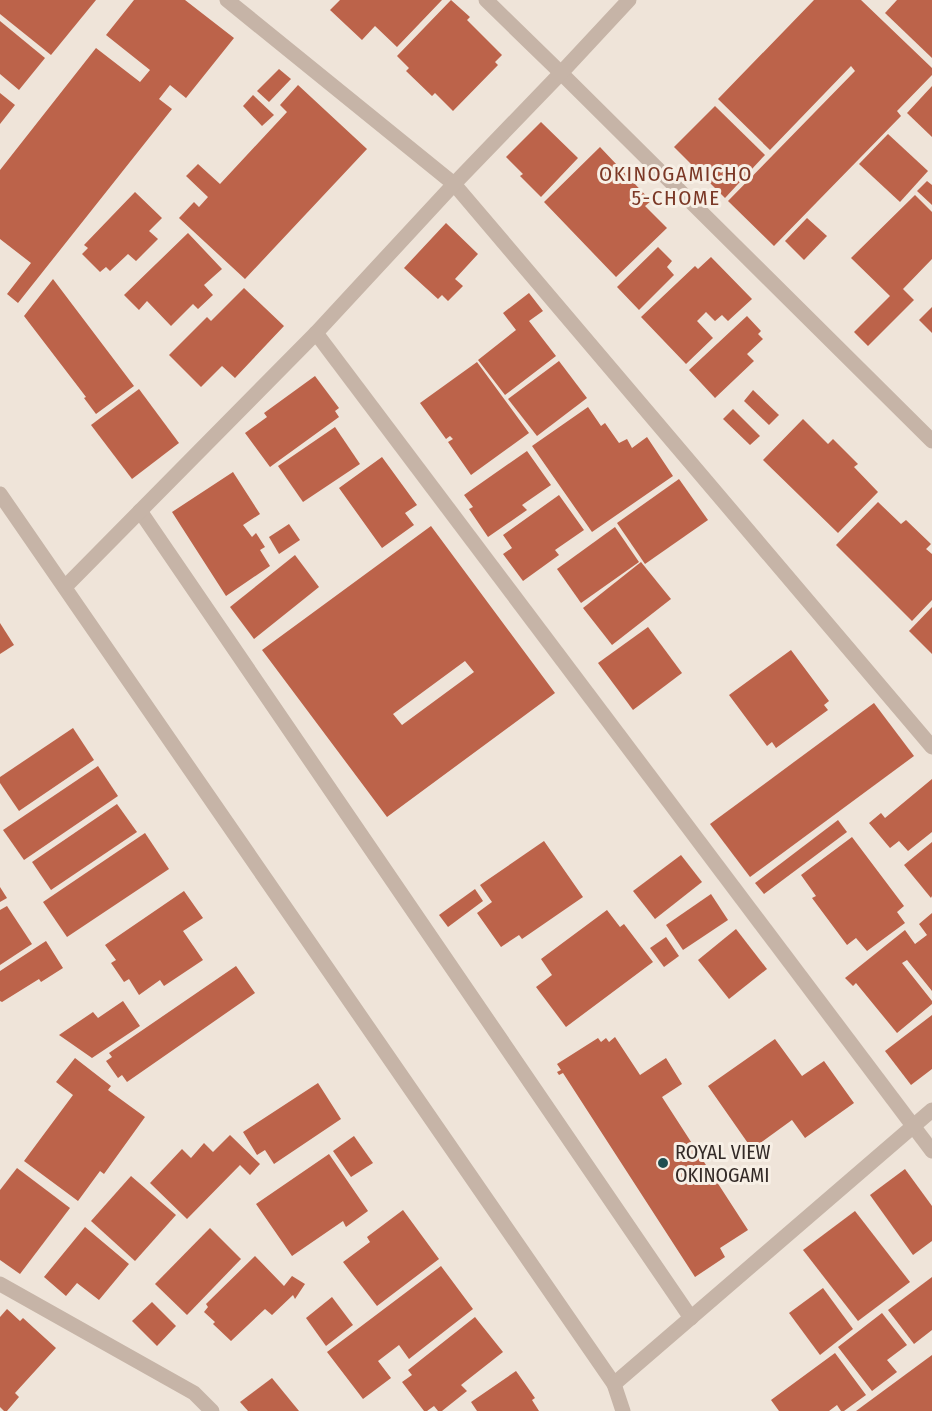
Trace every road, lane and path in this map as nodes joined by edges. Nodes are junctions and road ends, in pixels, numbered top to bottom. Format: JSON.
{"nodes":[{"id":1,"x":227,"y":0,"type":"edge"},
{"id":2,"x":486,"y":0,"type":"edge"},
{"id":3,"x":629,"y":0,"type":"edge"},
{"id":4,"x":561,"y":73,"type":"junction"},
{"id":5,"x":454,"y":184,"type":"junction"},
{"id":6,"x":316,"y":333,"type":"junction"},
{"id":7,"x":932,"y":441,"type":"edge"},
{"id":8,"x":0,"y":494,"type":"edge"},
{"id":9,"x":140,"y":511,"type":"junction"},
{"id":10,"x":65,"y":587,"type":"junction"},
{"id":11,"x":932,"y":747,"type":"edge"},
{"id":12,"x":932,"y":1110,"type":"edge"},
{"id":13,"x":914,"y":1126,"type":"junction"},
{"id":14,"x":932,"y":1151,"type":"edge"},
{"id":15,"x":0,"y":1284,"type":"edge"},
{"id":16,"x":691,"y":1318,"type":"junction"},
{"id":17,"x":614,"y":1384,"type":"junction"},
{"id":18,"x":212,"y":1411,"type":"edge"},
{"id":19,"x":623,"y":1411,"type":"edge"}],
"edges":[{"from":1,"to":5,"type":"street"},
{"from":2,"to":4,"type":"street"},
{"from":3,"to":4,"type":"street"},
{"from":4,"to":5,"type":"street"},
{"from":4,"to":7,"type":"street"},
{"from":5,"to":6,"type":"street"},
{"from":5,"to":11,"type":"street"},
{"from":6,"to":9,"type":"street"},
{"from":6,"to":13,"type":"street"},
{"from":8,"to":10,"type":"street"},
{"from":9,"to":10,"type":"street"},
{"from":9,"to":16,"type":"street"},
{"from":10,"to":17,"type":"street"},
{"from":12,"to":13,"type":"street"},
{"from":13,"to":14,"type":"street"},
{"from":13,"to":16,"type":"street"},
{"from":15,"to":18,"type":"street"},
{"from":16,"to":17,"type":"street"},
{"from":17,"to":19,"type":"street"}]}
